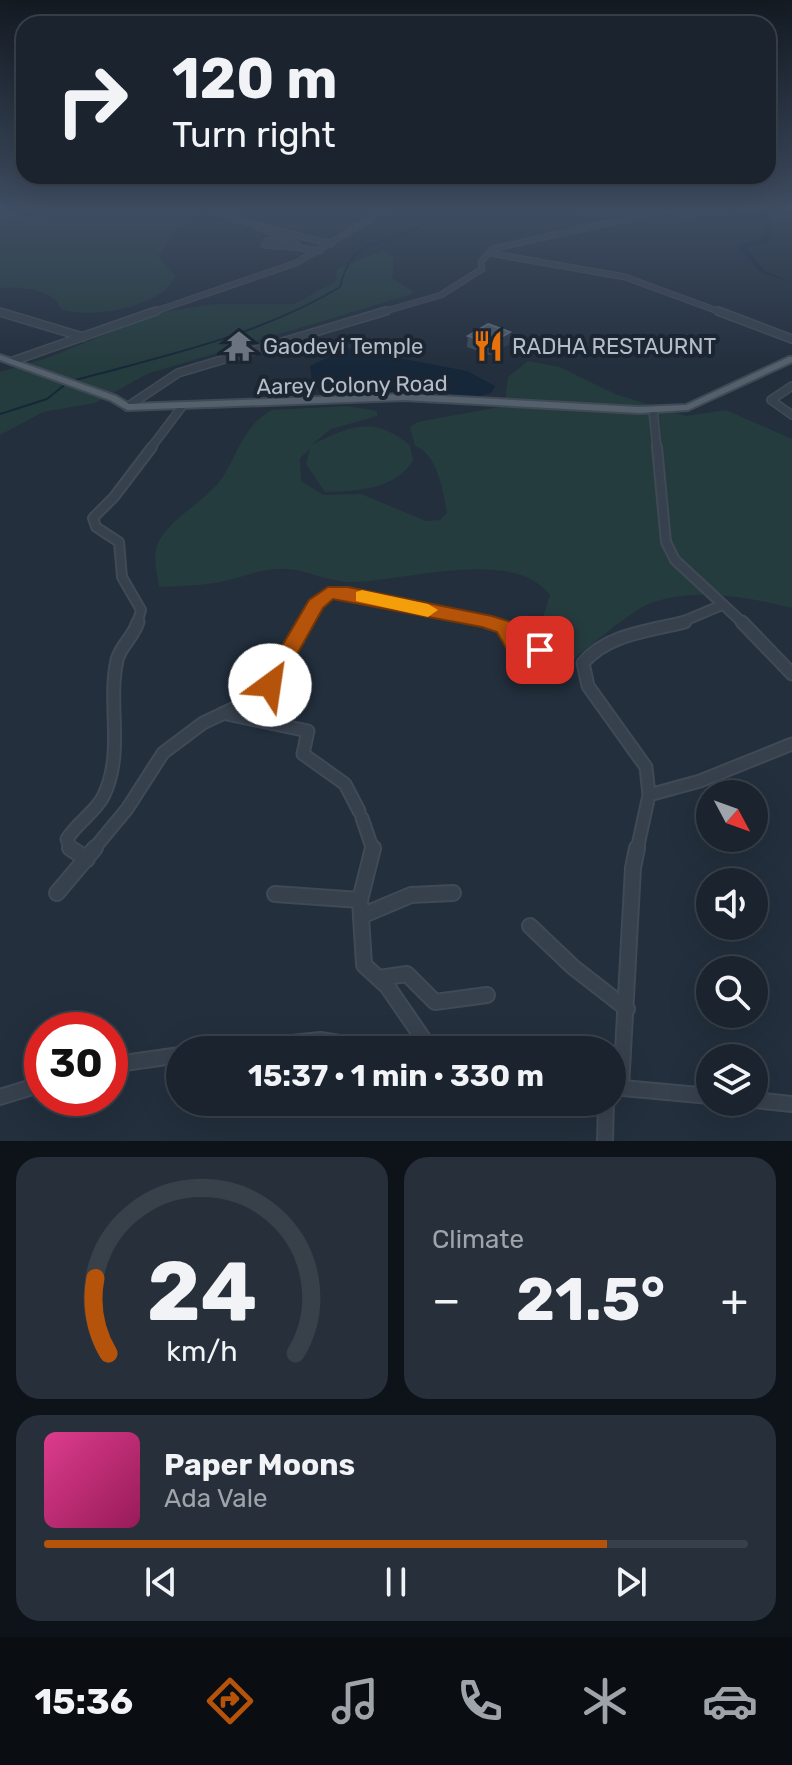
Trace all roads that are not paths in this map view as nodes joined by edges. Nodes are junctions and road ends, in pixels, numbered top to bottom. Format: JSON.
{"nodes":[{"id":1,"x":292,"y":261,"type":"edge"},
{"id":2,"x":482,"y":261,"type":"edge"},
{"id":3,"x":538,"y":261,"type":"edge"},
{"id":4,"x":0,"y":312,"type":"edge"},
{"id":5,"x":83,"y":337,"type":"junction"},
{"id":6,"x":792,"y":339,"type":"edge"},
{"id":7,"x":0,"y":357,"type":"edge"},
{"id":8,"x":792,"y":359,"type":"edge"},
{"id":9,"x":13,"y":361,"type":"junction"},
{"id":10,"x":792,"y":386,"type":"edge"},
{"id":11,"x":127,"y":407,"type":"junction"},
{"id":12,"x":181,"y":408,"type":"junction"},
{"id":13,"x":653,"y":410,"type":"junction"},
{"id":14,"x":792,"y":415,"type":"edge"},
{"id":15,"x":722,"y":605,"type":"junction"},
{"id":16,"x":567,"y":657,"type":"dead end"},
{"id":17,"x":792,"y":674,"type":"edge"},
{"id":18,"x":223,"y":713,"type":"junction"},
{"id":19,"x":792,"y":744,"type":"edge"},
{"id":20,"x":649,"y":795,"type":"junction"},
{"id":21,"x":87,"y":859,"type":"junction"},
{"id":22,"x":57,"y":893,"type":"dead end"},
{"id":23,"x":453,"y":893,"type":"dead end"},
{"id":24,"x":275,"y":894,"type":"dead end"},
{"id":25,"x":360,"y":908,"type":"junction"},
{"id":26,"x":530,"y":926,"type":"dead end"},
{"id":27,"x":379,"y":978,"type":"junction"},
{"id":28,"x":487,"y":995,"type":"dead end"},
{"id":29,"x":627,"y":1009,"type":"junction"},
{"id":30,"x":421,"y":1036,"type":"edge"},
{"id":31,"x":624,"y":1036,"type":"edge"},
{"id":32,"x":166,"y":1057,"type":"edge"},
{"id":33,"x":128,"y":1062,"type":"edge"},
{"id":34,"x":626,"y":1088,"type":"edge"},
{"id":35,"x":24,"y":1090,"type":"edge"},
{"id":36,"x":696,"y":1095,"type":"edge"},
{"id":37,"x":0,"y":1097,"type":"edge"},
{"id":38,"x":768,"y":1101,"type":"edge"},
{"id":39,"x":792,"y":1104,"type":"edge"},
{"id":40,"x":606,"y":1116,"type":"edge"},
{"id":41,"x":605,"y":1141,"type":"edge"}],
"edges":[{"from":1,"to":5,"type":"street"},
{"from":2,"to":11,"type":"street"},
{"from":3,"to":6,"type":"street"},
{"from":4,"to":5,"type":"street"},
{"from":5,"to":9,"type":"street"},
{"from":7,"to":9,"type":"main road","name":"Aarey Colony Road"},
{"from":8,"to":13,"type":"main road","name":"Aarey Colony Road"},
{"from":9,"to":11,"type":"main road","name":"Aarey Colony Road"},
{"from":10,"to":14,"type":"street"},
{"from":11,"to":12,"type":"main road","name":"Aarey Colony Road"},
{"from":12,"to":13,"type":"main road","name":"Aarey Colony Road"},
{"from":12,"to":21,"type":"street"},
{"from":13,"to":15,"type":"street"},
{"from":15,"to":17,"type":"street"},
{"from":15,"to":20,"type":"street"},
{"from":16,"to":18,"type":"street"},
{"from":18,"to":21,"type":"street"},
{"from":18,"to":25,"type":"street"},
{"from":19,"to":20,"type":"street"},
{"from":20,"to":29,"type":"street"},
{"from":21,"to":22,"type":"street"},
{"from":23,"to":25,"type":"street"},
{"from":24,"to":25,"type":"street"},
{"from":25,"to":27,"type":"street"},
{"from":26,"to":29,"type":"street"},
{"from":27,"to":28,"type":"street"},
{"from":27,"to":30,"type":"street"},
{"from":29,"to":31,"type":"street"},
{"from":32,"to":33,"type":"street"},
{"from":34,"to":36,"type":"street"},
{"from":35,"to":37,"type":"street"},
{"from":38,"to":39,"type":"street"},
{"from":40,"to":41,"type":"street"}]}
